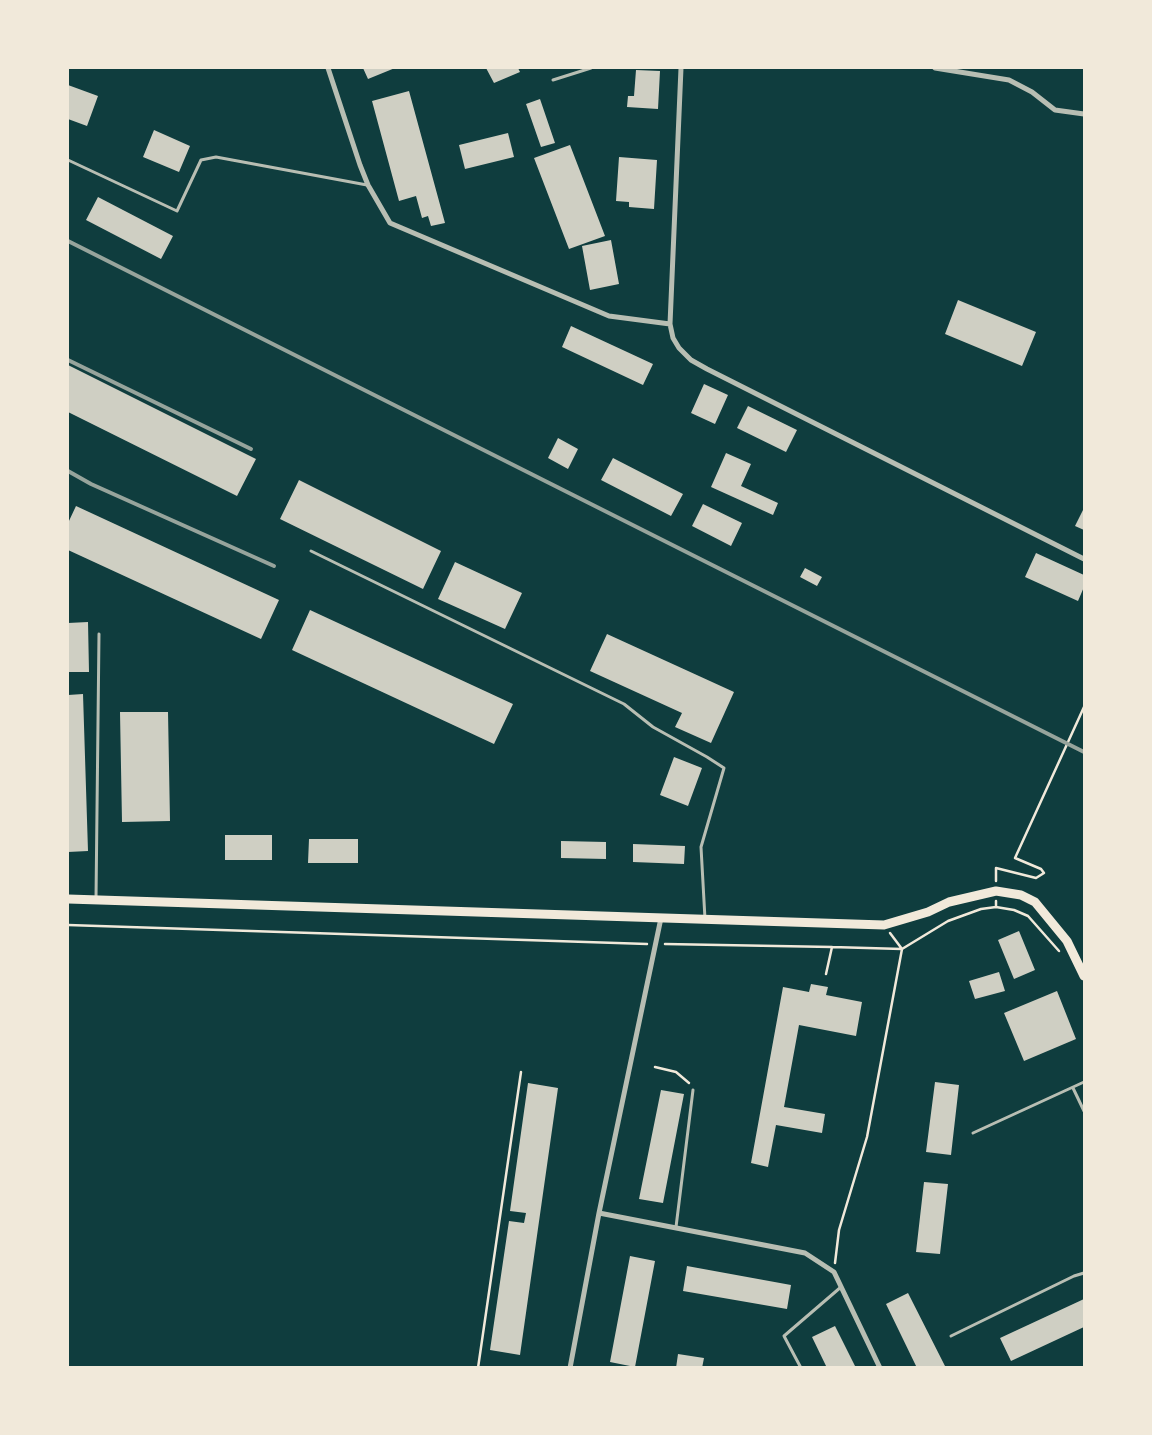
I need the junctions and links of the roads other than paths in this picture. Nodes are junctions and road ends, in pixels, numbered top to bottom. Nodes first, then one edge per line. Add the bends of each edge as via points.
1 (328, 68) edge
2 (591, 68) edge
3 (682, 68) edge
4 (935, 68) edge
5 (553, 80) dead end
6 (1084, 114) edge
7 (68, 160) edge
8 (368, 185) junction
9 (670, 324) junction
10 (311, 551) dead end
11 (1084, 559) edge
12 (99, 634) dead end
13 (68, 899) edge
14 (96, 900) junction
15 (661, 918) junction
16 (705, 919) junction
17 (1084, 976) edge
18 (1084, 1082) edge
19 (1073, 1088) junction
20 (693, 1090) road end
21 (1084, 1111) edge
22 (973, 1133) dead end
23 (599, 1213) junction
24 (676, 1227) junction
25 (1084, 1274) edge
26 (841, 1287) junction
27 (951, 1336) dead end
28 (570, 1368) edge
29 (801, 1368) edge
30 (880, 1368) edge

1 - 8 street
2 - 5 lane
3 - 9 street
4 - 6 street via 1009,80 1032,92 1055,110
7 - 8 lane via 177,211 201,160 216,157
8 - 9 street via 390,222 609,316
9 - 11 street via 673,338 691,360
10 - 16 lane via 624,704 653,727 724,768 701,847
12 - 14 lane
13 - 14 main road
14 - 15 main road
15 - 16 main road
15 - 23 street
16 - 17 main road via 884,925 996,890 1021,895 1035,902 1067,941
18 - 19 lane
19 - 21 lane
19 - 22 lane
20 - 24 lane
23 - 24 street
23 - 28 street
24 - 26 street via 805,1252 834,1272
25 - 27 lane
26 - 29 lane via 784,1336
26 - 30 street

